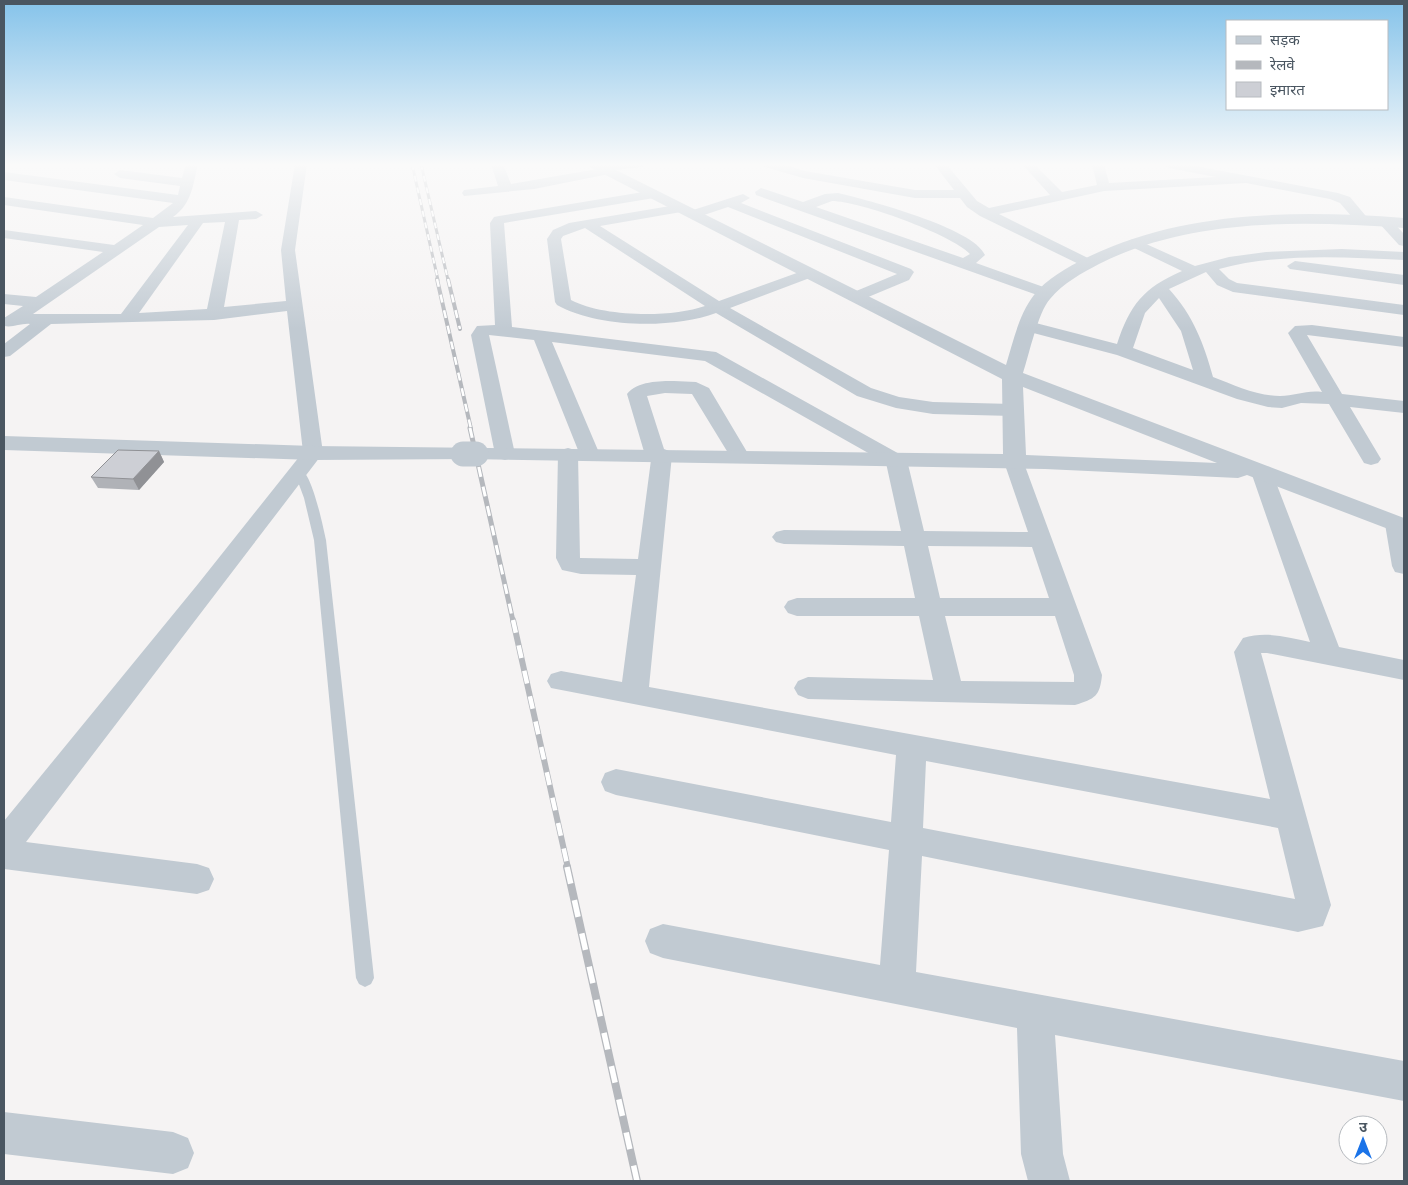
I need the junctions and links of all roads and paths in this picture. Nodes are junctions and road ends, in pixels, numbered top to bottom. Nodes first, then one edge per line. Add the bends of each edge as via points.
1 (130, 219) edge
2 (161, 219) edge
3 (196, 219) edge
4 (199, 219) edge
5 (233, 219) edge
6 (293, 219) edge
7 (503, 219) edge
8 (624, 219) edge
9 (704, 219) edge
10 (771, 219) edge
11 (838, 219) edge
12 (907, 219) edge
13 (1000, 219) edge
14 (1363, 221) joint
15 (1386, 222) junction
16 (156, 223) junction
17 (1404, 223) edge
18 (588, 224) junction
19 (4, 234) edge
20 (1404, 242) edge
21 (1135, 243) junction
22 (115, 249) junction
23 (1404, 256) edge
24 (1247, 259) junction
25 (1087, 263) junction
26 (965, 264) junction
27 (1202, 269) junction
28 (810, 273) junction
29 (1404, 280) edge
30 (1160, 289) junction
31 (1046, 293) junction
32 (855, 297) junction
33 (4, 298) edge
34 (36, 302) junction
35 (294, 305) junction
36 (717, 306) junction
37 (1404, 310) edge
38 (214, 315) junction
39 (126, 319) junction
40 (46, 320) junction
41 (9, 322) edge
42 (1028, 326) junction
43 (504, 331) junction
44 (541, 336) junction
45 (1404, 342) edge
46 (1123, 351) junction
47 (4, 352) edge
48 (1012, 376) junction
49 (1204, 380) junction
50 (1336, 399) junction
51 (1404, 407) edge
52 (1013, 410) junction
53 (4, 443) edge
54 (504, 454) junction
55 (579, 454) junction
56 (659, 455) junction
57 (740, 457) junction
58 (1371, 459) dead end
59 (896, 460) junction
60 (306, 462) junction
61 (1014, 462) junction
62 (1262, 472) junction
63 (1400, 525) edge
64 (784, 537) dead end
65 (914, 538) junction
66 (1042, 540) junction
67 (1404, 566) edge
68 (649, 567) junction
69 (930, 607) junction
70 (1065, 607) junction
71 (796, 608) dead end
72 (1328, 655) junction
73 (1404, 670) edge
74 (561, 681) dead end
75 (808, 688) dead end
76 (949, 690) junction
77 (634, 694) junction
78 (912, 746) junction
79 (616, 782) dead end
80 (1292, 817) junction
81 (906, 838) junction
82 (4, 845) edge
83 (4, 854) edge
84 (197, 879) dead end
85 (663, 941) dead end
86 (365, 978) dead end
87 (897, 986) junction
88 (1035, 1013) junction
89 (1404, 1081) edge
90 (4, 1133) edge
91 (173, 1153) dead end
92 (1049, 1181) edge

1 - 16 street
2 - 16 street
3 - 16 street
4 - 39 street
5 - 38 street
6 - 35 street via 288,250
7 - 43 street via 497,223
8 - 18 street
9 - 28 street
10 - 32 street via 906,272 904,277
11 - 26 street
12 - 26 street via 941,231 976,250 978,255
13 - 25 street
14 - 15 street
14 - 21 street via 1260,220 1182,230
15 - 17 street
15 - 20 street
16 - 22 street
18 - 36 street
18 - 36 street via 566,228 554,239 561,296 569,307 578,311 677,319
19 - 22 street
21 - 25 street
21 - 27 street
22 - 34 street
23 - 24 street via 1324,252
24 - 27 street
24 - 29 street
25 - 31 street
26 - 31 street
27 - 30 street
27 - 37 street via 1232,286
28 - 32 street
28 - 36 street
30 - 46 street via 1143,303
30 - 49 street via 1187,323 1195,341
31 - 42 street
32 - 48 street
33 - 34 street
34 - 41 street
35 - 38 street
35 - 60 street
36 - 52 street via 864,392 896,402 933,408
38 - 39 street
39 - 40 street
40 - 41 street
40 - 47 street
42 - 46 street
42 - 48 street
43 - 44 street
43 - 54 street via 483,330 480,335
44 - 55 street
44 - 59 street via 710,356
45 - 50 street via 1312,330 1297,333
46 - 49 street
48 - 52 street
48 - 62 street
49 - 50 street via 1268,401 1282,402 1301,397
50 - 51 street
50 - 58 street
52 - 61 street
53 - 60 street
54 - 55 street
54 - 60 street, bridge via 343,453
55 - 56 street
55 - 68 street via 568,558 572,564 581,566
56 - 57 street
56 - 57 street via 637,394 646,389 686,387 695,388 705,396
56 - 68 street
57 - 59 street
59 - 61 street
59 - 65 street
60 - 82 street
60 - 86 lane via 320,540
61 - 62 street
61 - 66 street
62 - 63 street
62 - 72 street
63 - 67 street
64 - 65 street
65 - 66 street
65 - 69 street
66 - 70 street
68 - 77 street
69 - 70 street
69 - 71 street
69 - 76 street
70 - 76 street via 1088,675 1088,688 1075,694
72 - 73 street
72 - 80 street via 1266,643 1252,645 1247,652
74 - 77 street
75 - 76 street
77 - 78 street
78 - 80 street
78 - 81 street
79 - 81 street
80 - 81 street via 1314,905 1311,914 1298,916
81 - 87 street
83 - 84 street
85 - 87 street
87 - 88 street
88 - 89 street
88 - 92 street via 1042,1154
90 - 91 street

